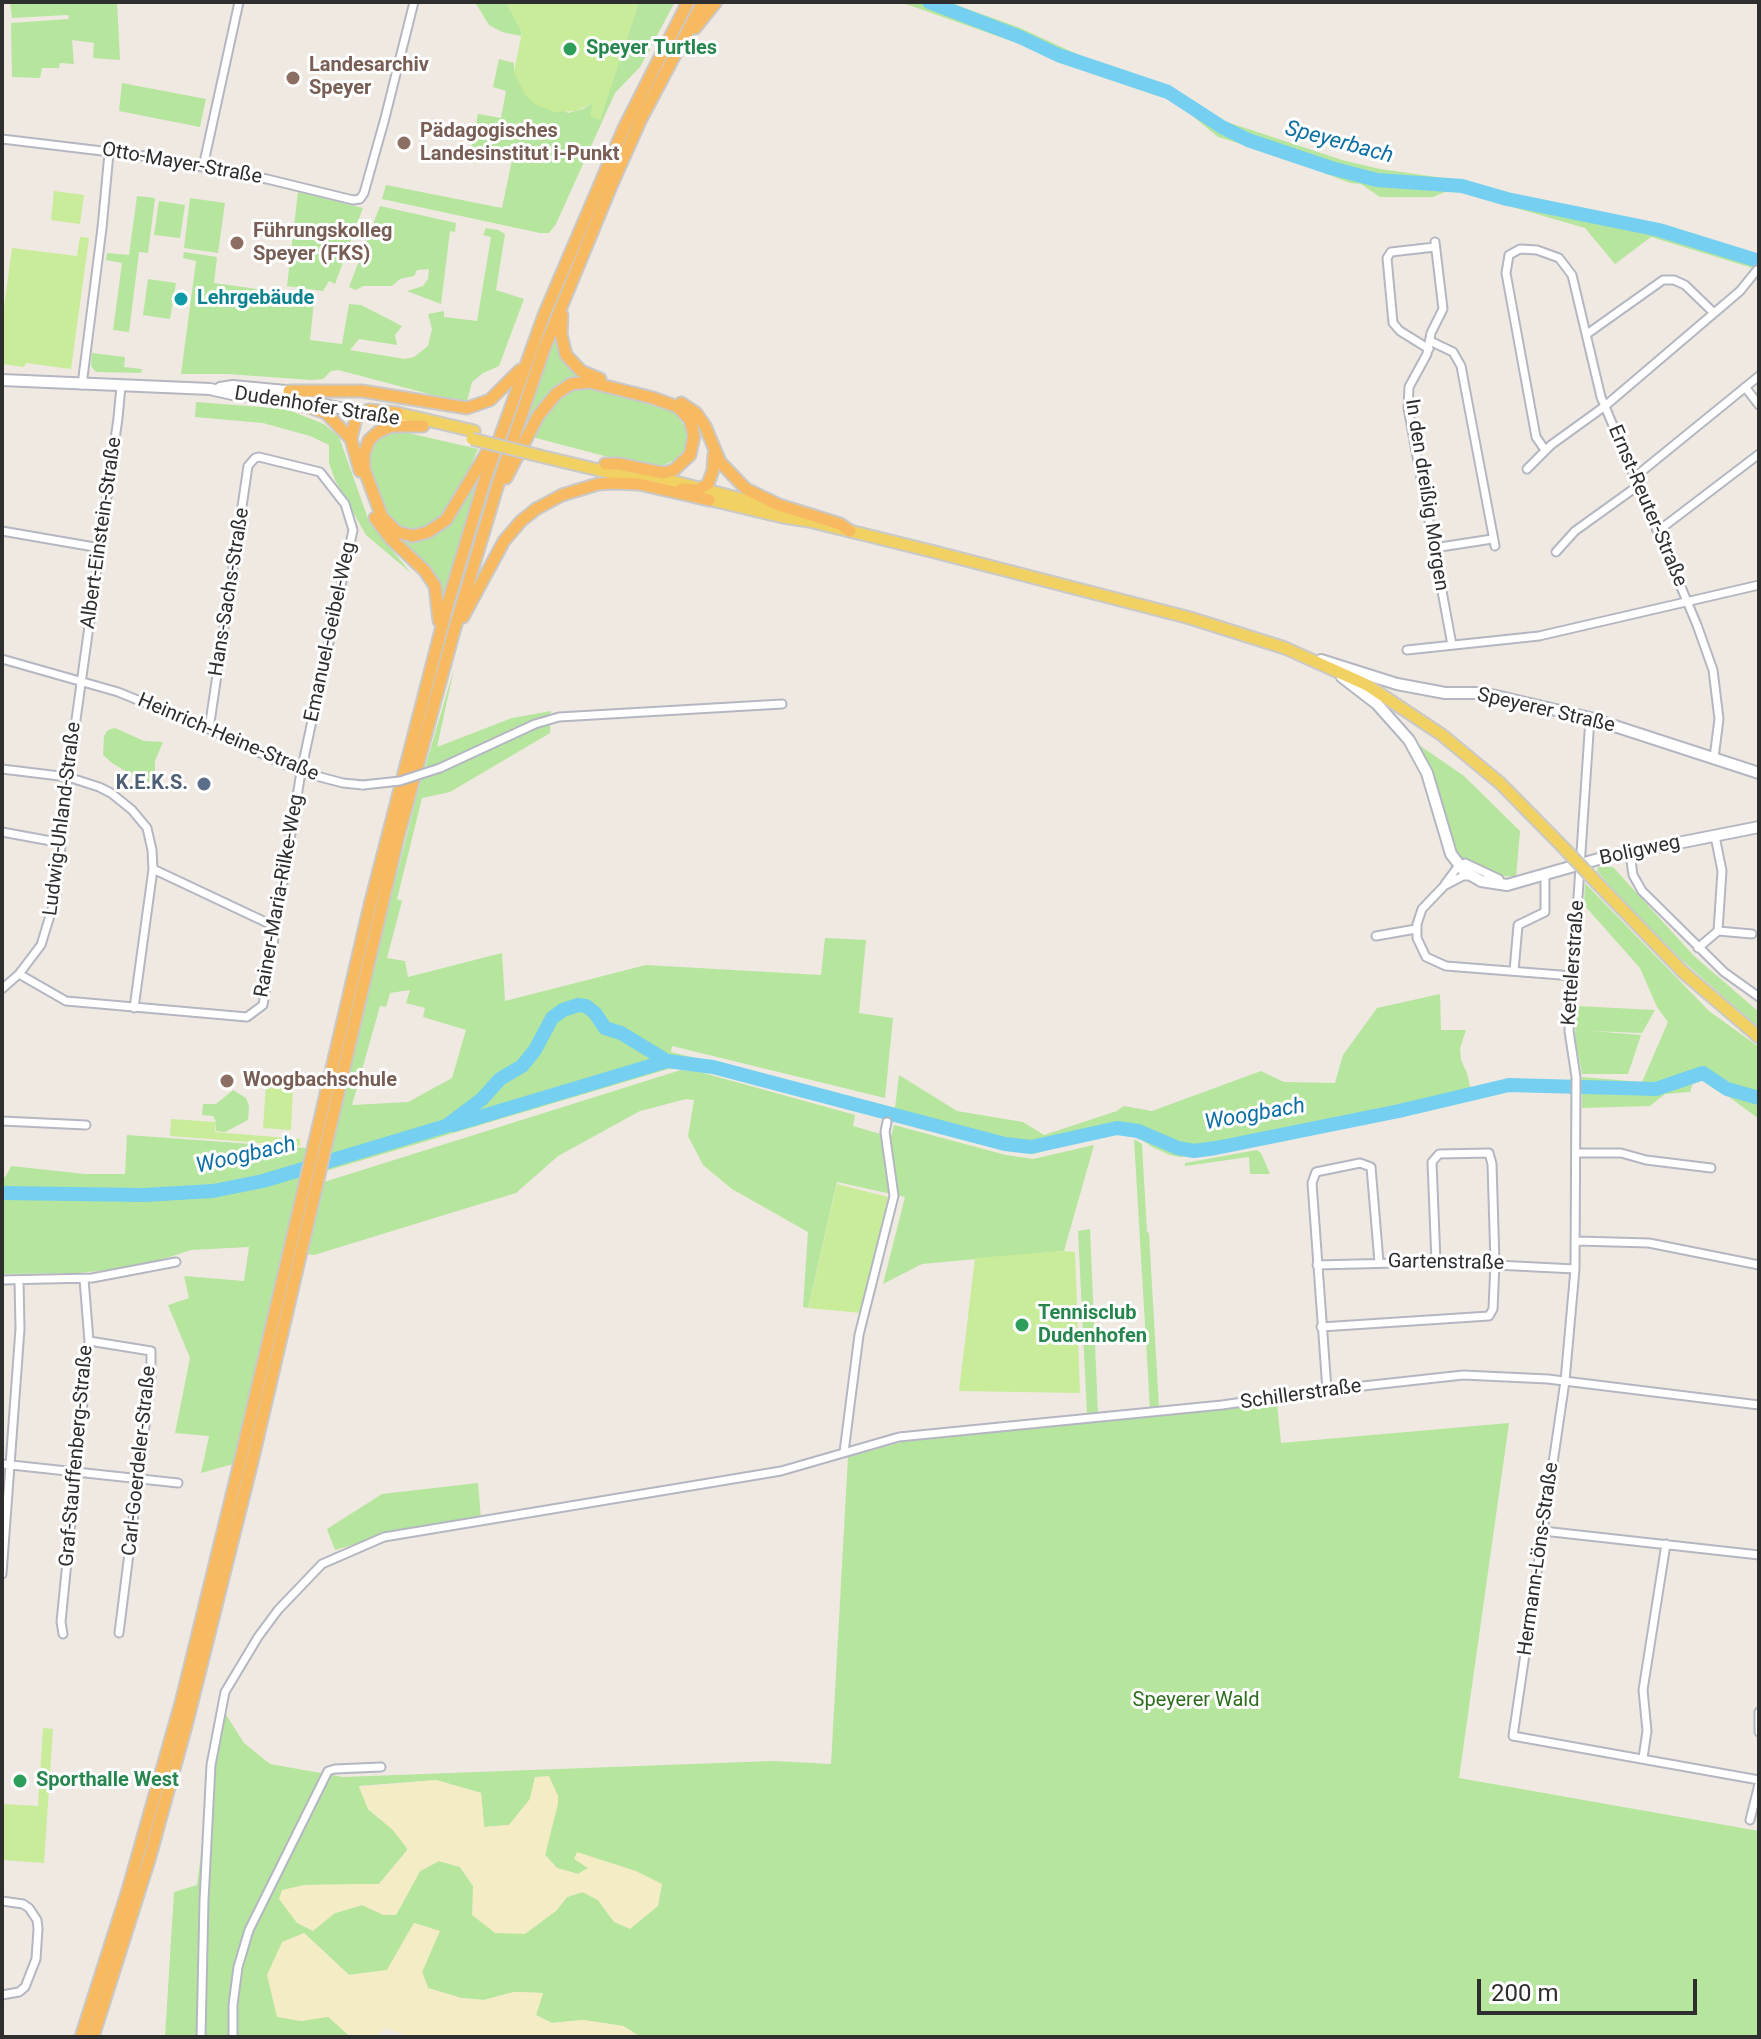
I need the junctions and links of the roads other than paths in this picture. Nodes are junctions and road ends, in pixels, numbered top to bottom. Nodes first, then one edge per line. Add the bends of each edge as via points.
1 (239, 2) edge
2 (414, 2) edge
3 (688, 2) edge
4 (703, 2) edge
5 (716, 2) edge
6 (677, 50) junction
7 (2, 139) edge
8 (109, 153) junction
9 (203, 167) junction
10 (1757, 270) edge
11 (562, 305) junction
12 (1714, 313) junction
13 (1587, 334) junction
14 (1429, 345) junction
15 (526, 363) junction
16 (1759, 376) edge
17 (2, 380) edge
18 (82, 385) junction
19 (121, 386) junction
20 (1745, 387) junction
21 (288, 395) junction
22 (1759, 405) edge
23 (1605, 406) junction
24 (363, 411) junction
25 (397, 413) junction
26 (506, 420) junction
27 (423, 426) junction
28 (473, 435) junction
29 (351, 439) junction
30 (1545, 450) junction
31 (714, 451) junction
32 (541, 452) junction
33 (1759, 454) edge
34 (255, 458) joint
35 (605, 464) junction
36 (1527, 469) dead end
37 (1638, 481) junction
38 (673, 489) junction
39 (702, 489) junction
40 (709, 500) junction
41 (784, 512) junction
42 (488, 515) junction
43 (2, 531) edge
44 (850, 531) joint
45 (1658, 531) junction
46 (100, 548) junction
47 (1434, 548) junction
48 (1556, 552) dead end
49 (1759, 585) edge
50 (1688, 603) junction
51 (454, 631) junction
52 (439, 636) junction
53 (1452, 645) junction
54 (1285, 648) junction
55 (1407, 650) dead end
56 (2, 659) edge
57 (1320, 663) junction
58 (81, 680) junction
59 (782, 704) dead end
60 (1590, 718) junction
61 (209, 729) junction
62 (1714, 758) junction
63 (2, 769) edge
64 (301, 772) junction
65 (1759, 773) edge
66 (68, 777) junction
67 (1759, 827) edge
68 (2, 832) edge
69 (1715, 836) junction
70 (62, 843) junction
71 (1630, 854) junction
72 (1580, 864) junction
73 (1459, 866) junction
74 (153, 869) junction
75 (1545, 874) junction
76 (1471, 876) junction
77 (1522, 880) junction
78 (1441, 888) junction
79 (276, 927) junction
80 (1416, 929) junction
81 (1718, 931) junction
82 (1752, 934) dead end
83 (1376, 936) dead end
84 (1698, 948) junction
85 (1514, 971) junction
86 (19, 974) junction
87 (1573, 976) junction
88 (2, 989) edge
89 (1759, 997) edge
90 (134, 1008) junction
91 (1759, 1037) edge
92 (2, 1121) edge
93 (887, 1122) dead end
94 (86, 1125) dead end
95 (1577, 1153) junction
96 (1711, 1168) dead end
97 (1577, 1241) junction
98 (176, 1262) dead end
99 (1379, 1262) junction
100 (1436, 1262) junction
101 (1495, 1263) junction
102 (1317, 1265) junction
103 (1759, 1265) edge
104 (1575, 1269) junction
105 (84, 1279) junction
106 (2, 1280) edge
107 (19, 1280) junction
108 (1321, 1327) junction
109 (89, 1341) junction
110 (1565, 1381) junction
111 (1327, 1390) junction
112 (1759, 1405) edge
113 (844, 1452) junction
114 (246, 1460) junction
115 (6, 1464) edge
116 (75, 1473) junction
117 (139, 1479) junction
118 (178, 1483) dead end
119 (240, 1489) junction
120 (1543, 1531) junction
121 (1666, 1544) junction
122 (1759, 1555) edge
123 (2, 1574) edge
124 (119, 1633) dead end
125 (63, 1634) dead end
126 (1759, 1712) edge
127 (1759, 1732) edge
128 (1643, 1758) junction
129 (381, 1767) dead end
130 (1759, 1782) edge
131 (1750, 1820) dead end
132 (2, 1901) edge
133 (2, 1995) edge
134 (81, 2037) edge
135 (93, 2037) edge
136 (201, 2037) edge
137 (233, 2037) edge

1 - 9 street
2 - 9 street, Otto-Mayer-Straße via 360,199
3 - 15 highway via 601,178
4 - 6 highway
5 - 6 highway
6 - 11 highway via 612,184
7 - 8 street, Otto-Mayer-Straße
8 - 9 street, Otto-Mayer-Straße
8 - 18 street
10 - 12 street, Ernst-Reuter-Straße
11 - 31 highway via 562,345 572,363 589,375 681,402 705,426
11 - 42 highway
12 - 13 street via 1685,285 1669,279
12 - 23 street, Ernst-Reuter-Straße
13 - 23 street
13 - 30 street via 1565,263 1537,250 1511,251 1506,273 1536,437
14 - 14 street, In den dreißig Morgen via 1393,323 1387,258 1391,252 1435,244 1443,309
14 - 47 street, In den dreißig Morgen via 1409,387 1408,408
14 - 47 street via 1453,352 1461,366 1493,542
15 - 21 highway via 490,400 467,408 362,391
15 - 26 highway
16 - 20 street
17 - 18 main road, Dudenhofer Straße
18 - 19 main road, Dudenhofer Straße
19 - 21 main road, Dudenhofer Straße
19 - 46 street, Albert-Einstein-Straße
20 - 22 street
20 - 37 street
21 - 24 main road, Dudenhofer Straße
21 - 25 main road, Dudenhofer Straße
21 - 29 highway via 326,413
23 - 30 street
23 - 37 street, Ernst-Reuter-Straße
24 - 25 highway
24 - 27 main road, Dudenhofer Straße
24 - 29 highway
25 - 28 main road
26 - 27 highway via 446,520 413,536 397,532 382,517 364,469 364,454 378,432 392,426
26 - 52 highway
27 - 28 main road
28 - 32 main road, bridge
29 - 52 highway via 376,521 435,586
30 - 36 street
31 - 39 highway via 711,477
31 - 41 highway via 746,489
32 - 35 main road
32 - 38 main road
33 - 45 street
34 - 61 street, Hans-Sachs-Straße via 248,466
34 - 64 street, Emanuel-Geibel-Weg via 320,472 345,504 353,530
35 - 39 main road
35 - 42 highway via 674,470 690,455 690,420 678,407 653,398 589,382 571,384 538,416
37 - 45 street, Ernst-Reuter-Straße
37 - 48 street
38 - 39 highway
38 - 40 main road
39 - 41 main road
40 - 41 main road
40 - 51 highway via 612,483 562,495 536,509 504,541
41 - 44 highway
42 - 51 highway
43 - 46 street
44 - 54 main road
45 - 50 street, Ernst-Reuter-Straße
46 - 58 street, Albert-Einstein-Straße
47 - 53 street, In den dreißig Morgen
49 - 50 street
50 - 53 street via 1539,636
50 - 62 street, Ernst-Reuter-Straße via 1718,695
51 - 114 highway via 398,837
52 - 114 highway via 297,1219
53 - 55 street
54 - 57 main road
54 - 60 main road, Speyerer Straße via 1397,684 1507,698
56 - 58 street, Heinrich-Heine-Straße
57 - 73 main road via 1377,704 1409,740 1427,773 1448,847
57 - 91 main road, bridge via 1367,685 1442,735 1500,783 1683,972
58 - 61 street, Heinrich-Heine-Straße
58 - 66 street, Ludwig-Uhland-Straße
59 - 64 street, Heinrich-Heine-Straße, bridge via 559,717 400,781 363,785
60 - 62 main road, Speyerer Straße
60 - 72 street, Kettelerstraße
61 - 64 street, Heinrich-Heine-Straße
62 - 65 main road, Speyerer Straße
63 - 66 street
64 - 79 street, Rainer-Maria-Rilke-Weg
66 - 70 street, Ludwig-Uhland-Straße
66 - 74 street via 111,793 132,810 147,828
67 - 69 main road, Boligweg
68 - 70 street
69 - 71 main road, Boligweg
69 - 81 street via 1722,876
70 - 86 street, Ludwig-Uhland-Straße via 49,927
71 - 72 main road, Boligweg
71 - 84 street via 1636,882
72 - 75 main road, Boligweg
72 - 87 street, Kettelerstraße
73 - 76 main road, Boligweg
73 - 77 street, Boligweg
73 - 78 street
74 - 79 street
74 - 90 street
75 - 77 main road, Boligweg
75 - 85 street via 1545,912 1518,925
76 - 77 main road, Boligweg via 1499,886
76 - 78 street
78 - 80 street via 1422,909
79 - 90 street, Rainer-Maria-Rilke-Weg via 263,1005 255,1013 247,1017
80 - 83 street
80 - 85 street via 1422,952 1438,964
81 - 82 street
81 - 84 street
84 - 89 street
85 - 87 street
86 - 88 street, Ludwig-Uhland-Straße
86 - 90 street, Rainer-Maria-Rilke-Weg via 66,1001
87 - 95 street, Kettelerstraße via 1569,1031
92 - 94 street
93 - 113 street via 894,1196 859,1335
95 - 96 street via 1618,1153
95 - 97 street, Kettelerstraße
97 - 103 street via 1666,1245
97 - 104 street, Kettelerstraße
98 - 105 street
99 - 100 street, Gartenstraße
99 - 102 street, Gartenstraße
99 - 102 street via 1371,1167 1360,1163 1314,1173
100 - 101 street, Gartenstraße
100 - 101 street via 1432,1162 1439,1154 1483,1152 1489,1153 1492,1164
101 - 104 street, Gartenstraße
101 - 108 street via 1489,1316
102 - 108 street
104 - 110 street, Hermann-Löns-Straße
105 - 107 street
105 - 109 street, Graf-Stauffenberg-Straße
106 - 107 street
107 - 115 street via 20,1329
108 - 111 street
109 - 116 street, Graf-Stauffenberg-Straße
109 - 117 street, Carl-Goerdeler-Straße via 151,1351
110 - 111 street, Schillerstraße via 1478,1374
110 - 112 street, Schillerstraße
110 - 120 street, Hermann-Löns-Straße
111 - 113 street, Schillerstraße via 899,1437
113 - 136 street, Schillerstraße via 781,1471 384,1537 322,1564 278,1610 225,1692 211,1765
114 - 119 highway
115 - 116 street
115 - 123 street
116 - 117 street
116 - 125 street, Graf-Stauffenberg-Straße
117 - 118 street
117 - 124 street, Carl-Goerdeler-Straße
119 - 134 highway
119 - 135 highway via 157,1831
120 - 121 street
120 - 128 street, Hermann-Löns-Straße via 1513,1736
121 - 122 street
121 - 128 street via 1643,1690
126 - 127 street
128 - 130 street
129 - 137 street via 328,1771 249,1930 236,1980
130 - 131 street
132 - 133 street via 29,1908 38,1929 36,1959 25,1987

